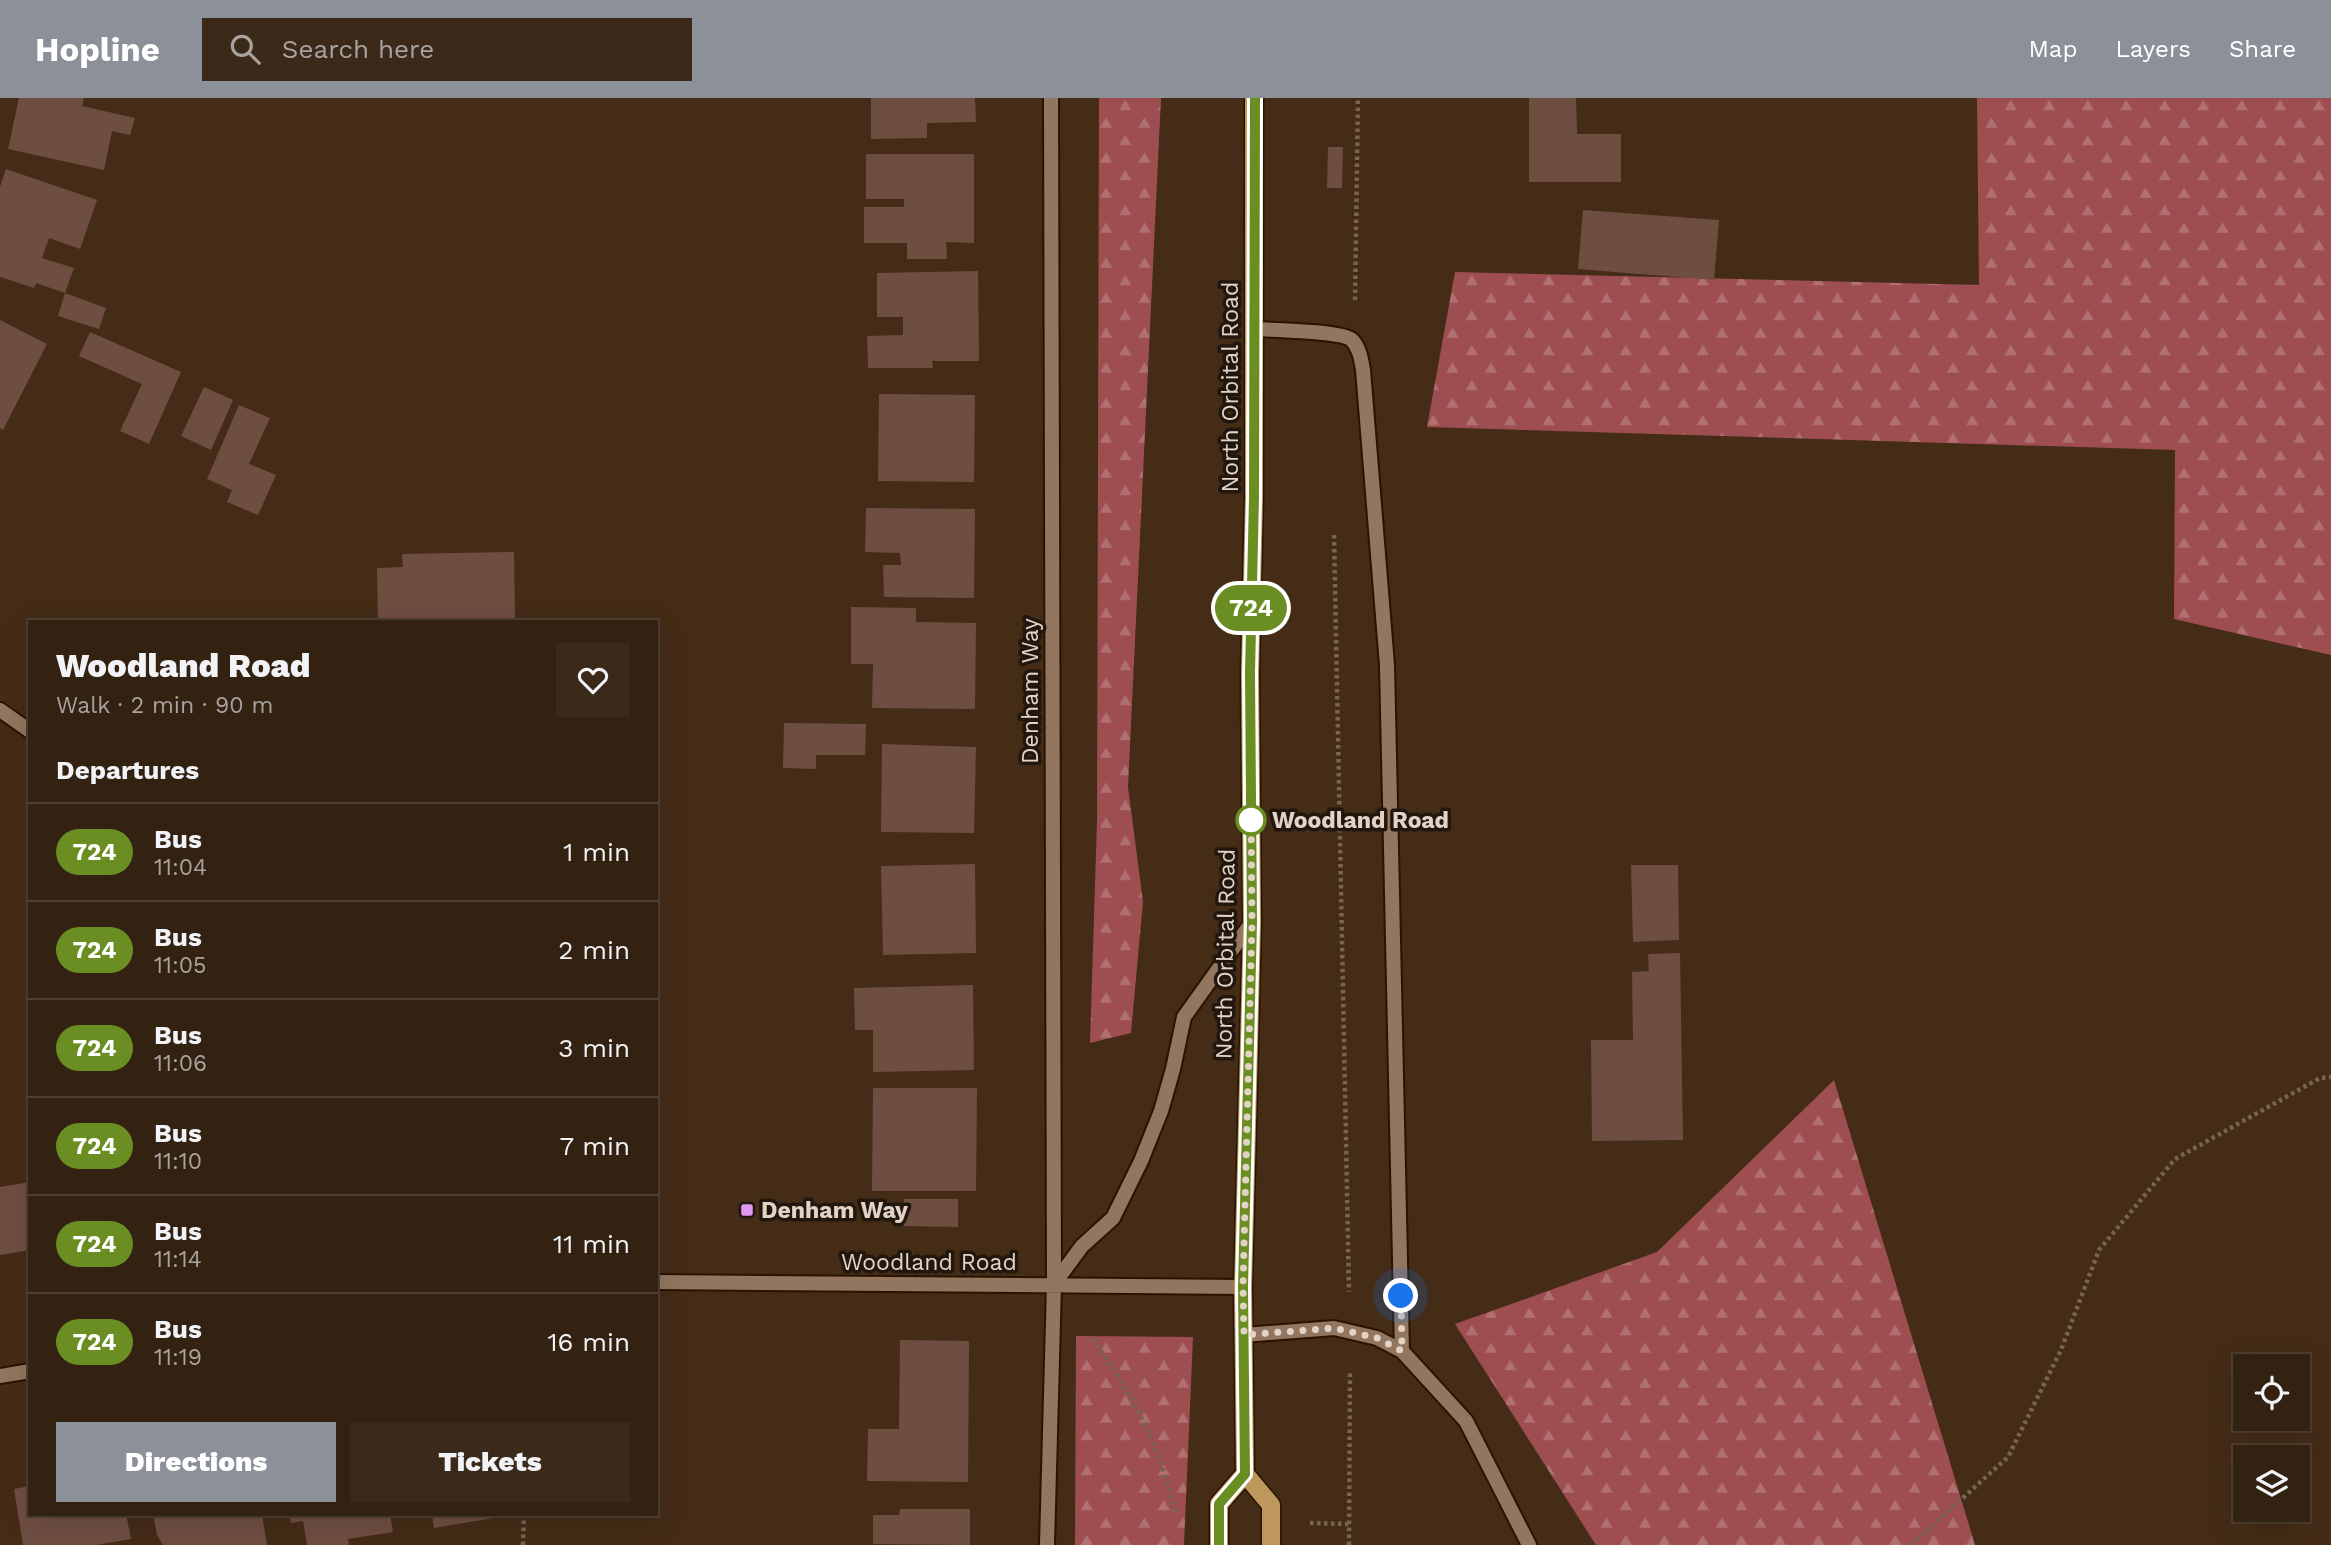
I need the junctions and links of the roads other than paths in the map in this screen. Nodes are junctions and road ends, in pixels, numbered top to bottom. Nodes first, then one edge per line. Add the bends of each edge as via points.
1 (1051, 98) edge
2 (1254, 98) edge
3 (1254, 329) junction
4 (0, 710) edge
5 (28, 730) edge
6 (1252, 922) junction
7 (658, 1282) edge
8 (1054, 1284) junction
9 (1243, 1287) junction
10 (1244, 1335) junction
11 (1402, 1351) junction
12 (28, 1371) edge
13 (0, 1376) edge
14 (1245, 1474) junction
15 (1047, 1545) edge
16 (1219, 1545) edge
17 (1271, 1545) edge
18 (1529, 1545) edge

1 - 8 street, Denham Way
2 - 3 main road, North Orbital Road
3 - 6 main road, North Orbital Road
3 - 11 street via 1350,338 1360,352 1363,370 1387,665
4 - 5 street
6 - 8 street via 1184,1017 1161,1111 1113,1218 1082,1246
6 - 9 main road, North Orbital Road
7 - 8 street, Woodland Road
8 - 9 street, Woodland Road
8 - 15 street, Denham Way
9 - 10 main road, North Orbital Road
10 - 11 street via 1334,1328 1377,1338
10 - 14 main road, North Orbital Road
11 - 18 street via 1466,1421
12 - 13 street
14 - 16 main road via 1219,1504
14 - 17 main road via 1271,1506

